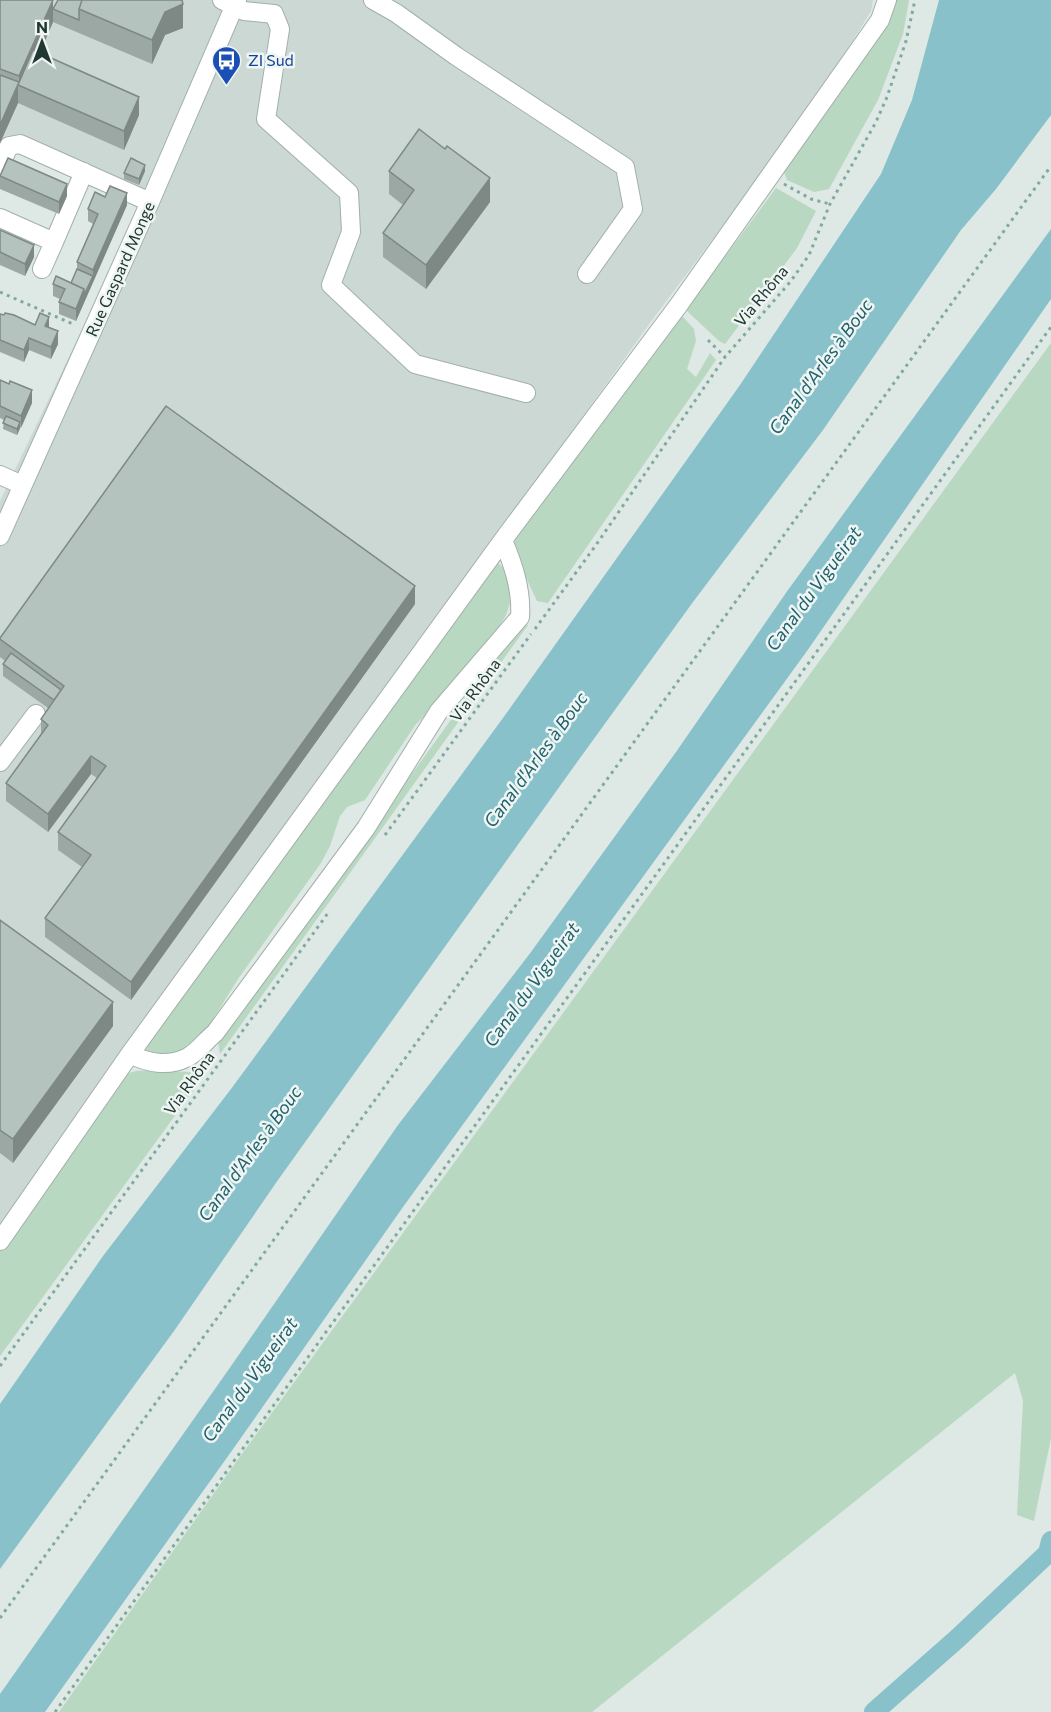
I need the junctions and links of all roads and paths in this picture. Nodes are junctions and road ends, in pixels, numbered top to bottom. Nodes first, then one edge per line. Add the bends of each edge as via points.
1 (263, 0) edge
2 (373, 0) edge
3 (887, 0) edge
4 (915, 0) edge
5 (235, 4) edge
6 (0, 166) edge
7 (1051, 166) edge
8 (84, 172) junction
9 (769, 176) junction
10 (150, 202) junction
11 (830, 204) junction
12 (0, 218) edge
13 (54, 242) junction
14 (42, 269) dead end
15 (587, 274) dead end
16 (0, 292) edge
17 (1051, 327) edge
18 (92, 332) junction
19 (708, 340) dead end
20 (725, 357) junction
21 (526, 393) dead end
22 (0, 475) edge
23 (22, 485) junction
24 (0, 536) edge
25 (503, 540) junction
26 (36, 714) dead end
27 (0, 762) edge
28 (379, 843) dead end
29 (330, 911) dead end
30 (130, 1054) junction
31 (0, 1241) edge
32 (0, 1366) edge
33 (0, 1618) edge
34 (55, 1712) edge

1 - 5 street
2 - 15 street via 625,167 633,209
3 - 9 street via 880,20
4 - 11 path, Via Rhôna via 887,97
5 - 10 street, Rue Gaspard Monge
5 - 21 street via 274,14 280,29 266,119 349,193 351,232 331,285 415,364
6 - 8 street via 9,147 20,144
7 - 33 path
8 - 10 street
8 - 13 street
9 - 11 path via 811,199
9 - 25 street via 678,306
10 - 18 street, Rue Gaspard Monge
11 - 20 path, Via Rhôna via 809,255
12 - 13 street
13 - 14 street
16 - 18 path
17 - 34 path
18 - 23 street, Rue Gaspard Monge
19 - 20 path
20 - 28 path, Via Rhôna via 596,545
22 - 23 street
23 - 24 street, Rue Gaspard Monge
25 - 30 street
25 - 30 street via 521,602 520,617 439,711 366,828 215,1033 186,1058 159,1064
26 - 27 street
29 - 32 path, Via Rhôna
30 - 31 street

